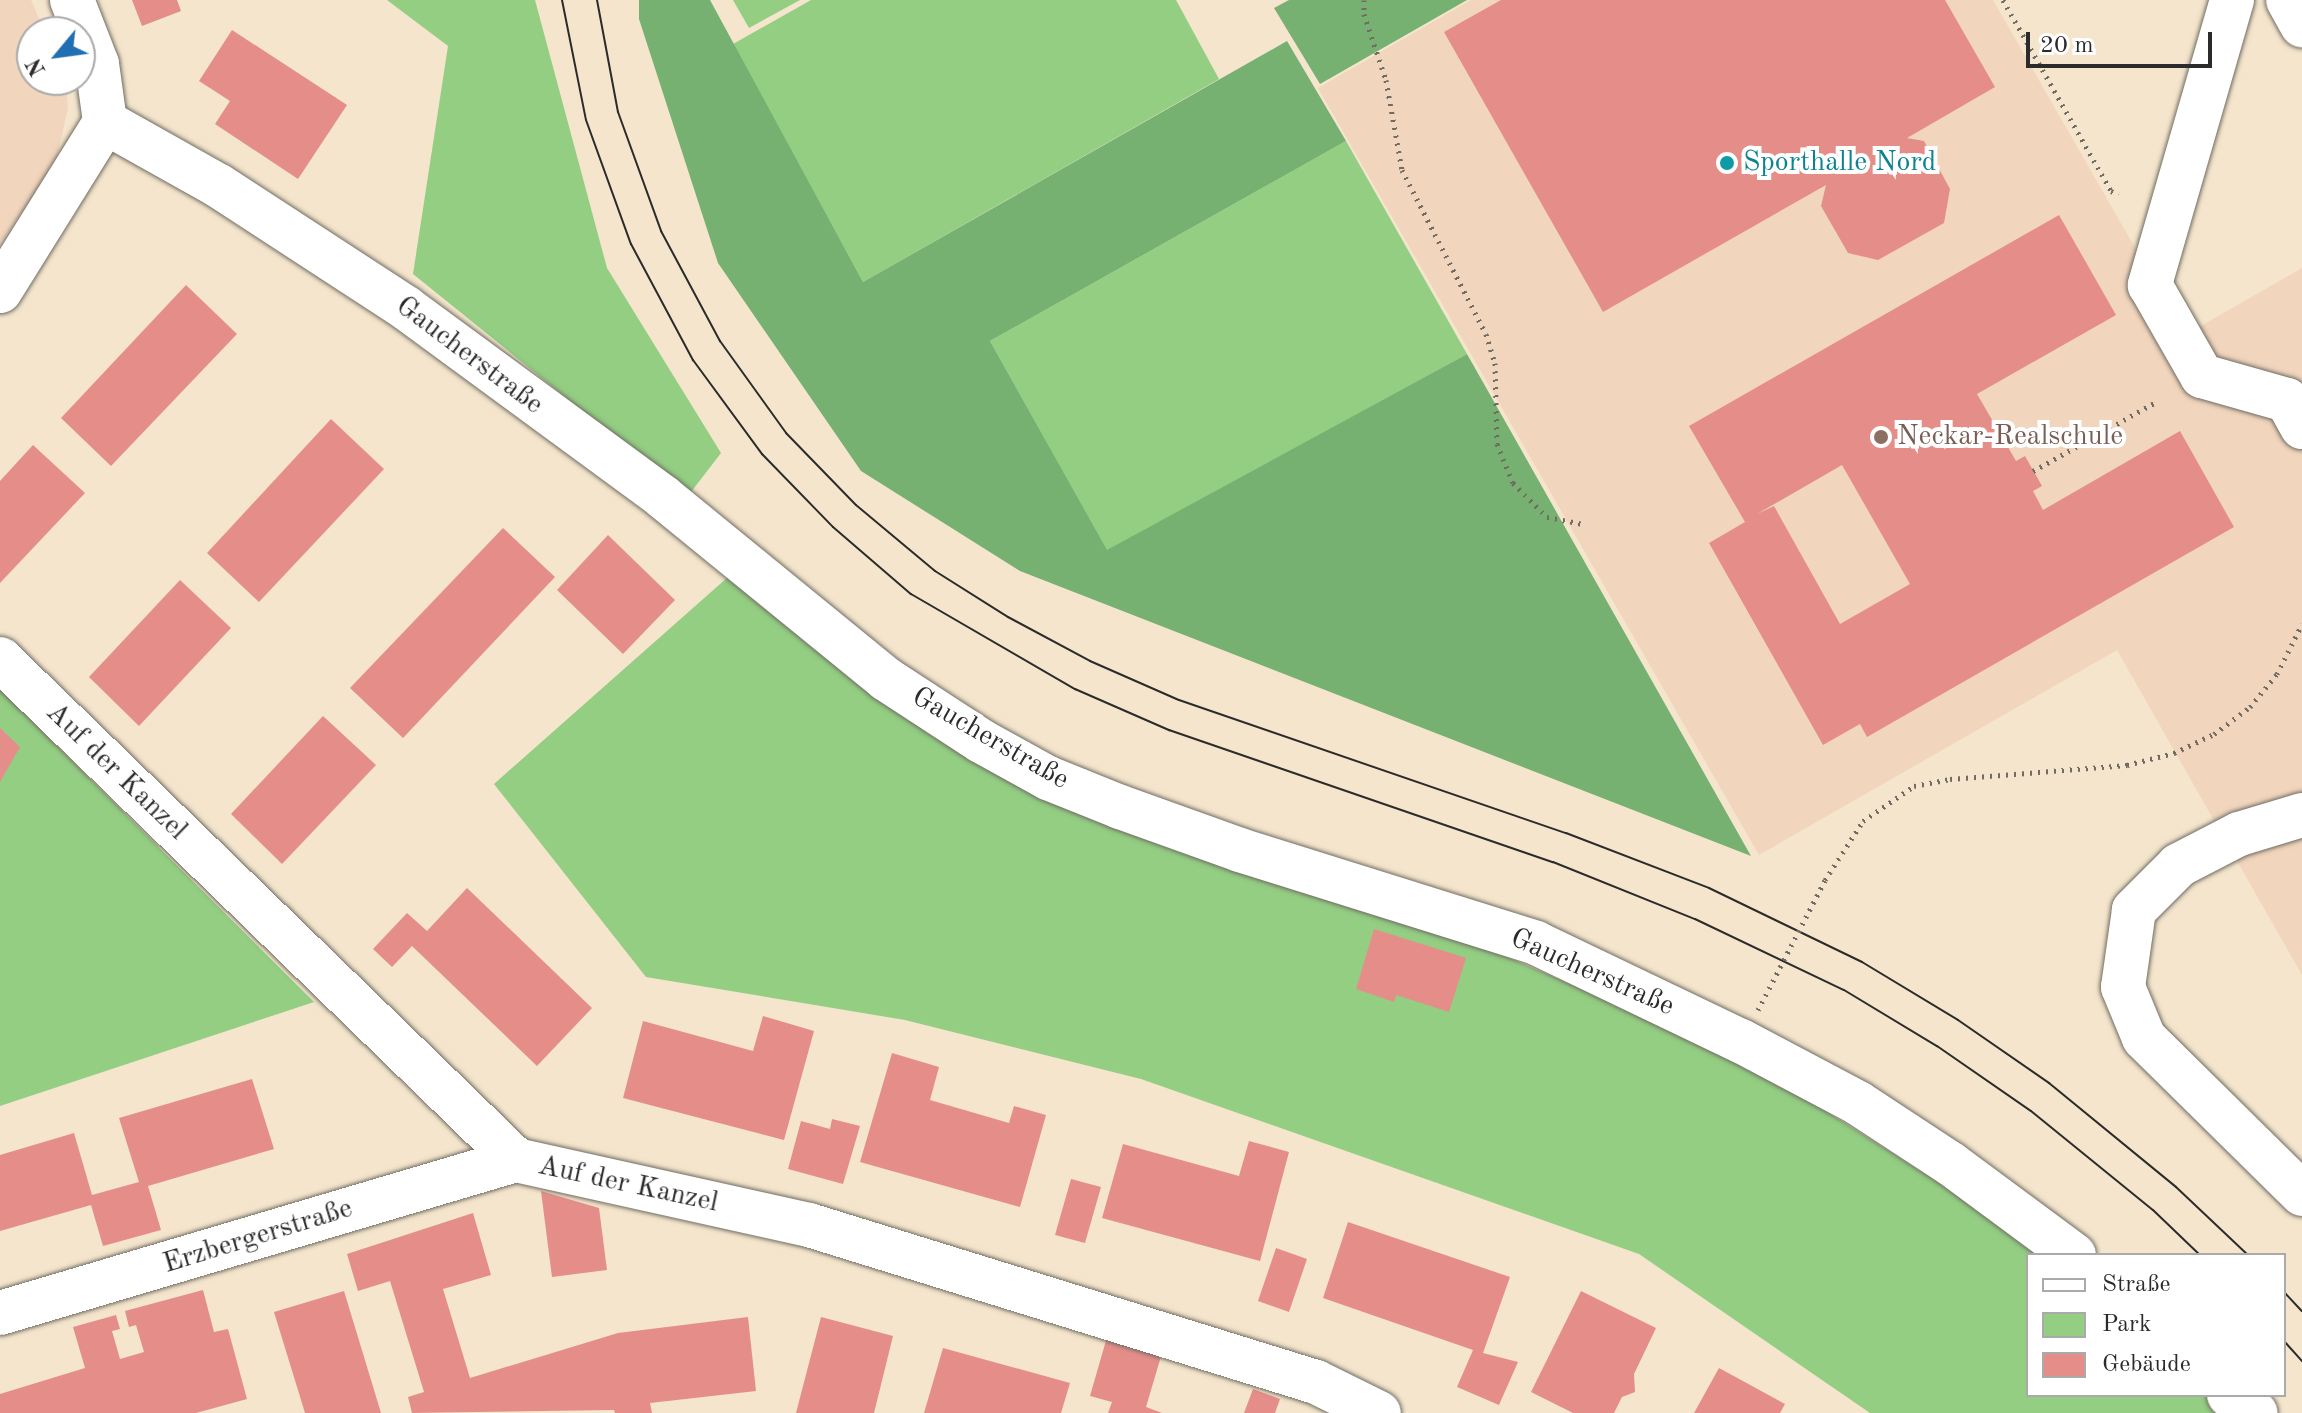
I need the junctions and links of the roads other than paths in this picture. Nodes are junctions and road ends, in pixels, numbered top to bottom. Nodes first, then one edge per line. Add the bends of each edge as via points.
1 (72, 0) edge
2 (2232, 0) edge
3 (2288, 0) edge
4 (2302, 25) edge
5 (105, 122) junction
6 (0, 291) edge
7 (2302, 427) edge
8 (0, 659) edge
9 (2302, 815) edge
10 (516, 1160) junction
11 (2302, 1194) edge
12 (2071, 1253) edge
13 (0, 1313) edge
14 (2232, 1397) edge
15 (1379, 1413) edge
16 (2256, 1413) edge

1 - 5 street via 97,64
2 - 7 street via 2150,285 2202,376 2287,400
3 - 4 street
5 - 6 street
5 - 12 street, Gaucherstraße via 219,186 406,308 663,497 886,679 981,741 1048,778 1120,807 1536,943 1858,1103
8 - 10 street, Auf der Kanzel
9 - 11 street via 2239,834 2179,865 2134,910 2123,987 2144,1038
10 - 13 street, Erzbergerstraße
10 - 15 street, Auf der Kanzel via 809,1225 1316,1382
14 - 16 street

